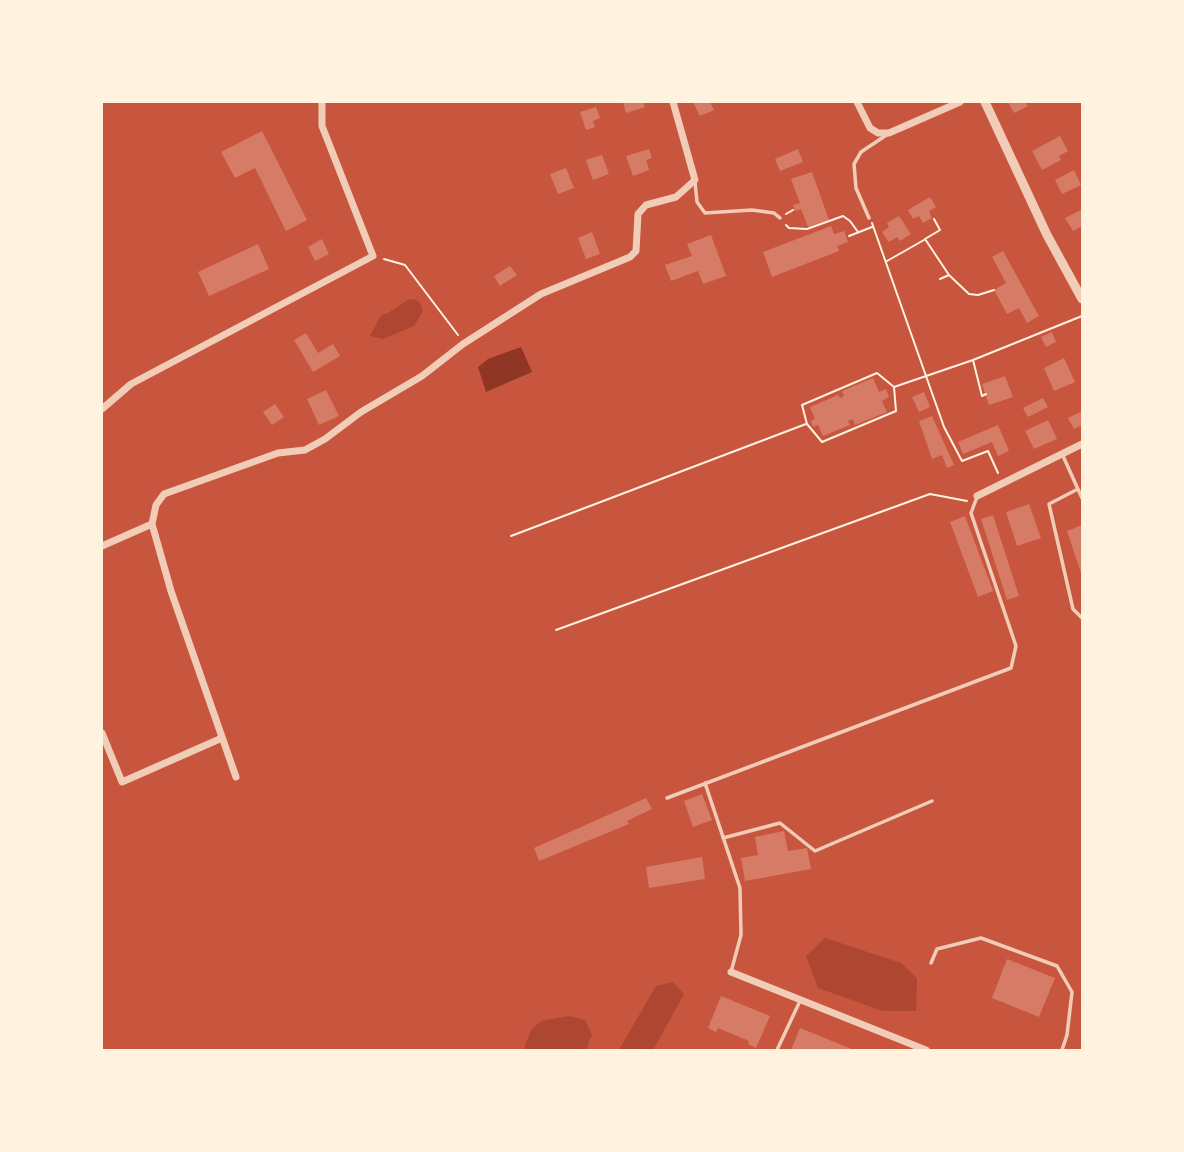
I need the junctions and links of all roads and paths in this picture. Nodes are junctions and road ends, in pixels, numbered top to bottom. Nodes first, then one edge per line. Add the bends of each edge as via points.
1 (322, 102) edge
2 (673, 102) edge
3 (857, 102) edge
4 (960, 102) edge
5 (985, 102) edge
6 (889, 133) junction
7 (695, 180) junction
8 (793, 210) dead end
9 (780, 218) junction
10 (869, 218) joint
11 (934, 219) dead end
12 (873, 227) junction
13 (858, 232) junction
14 (849, 236) dead end
15 (925, 239) junction
16 (373, 256) junction
17 (887, 261) junction
18 (949, 275) junction
19 (940, 279) dead end
20 (994, 290) dead end
21 (1083, 299) edge
22 (1083, 316) edge
23 (463, 344) junction
24 (973, 359) junction
25 (924, 375) junction
26 (894, 387) junction
27 (986, 394) dead end
28 (102, 409) edge
29 (807, 424) junction
30 (1083, 444) edge
31 (1062, 454) junction
32 (1004, 483) junction
33 (1078, 489) junction
34 (1083, 498) edge
35 (976, 499) junction
36 (152, 524) junction
37 (511, 536) dead end
38 (102, 546) edge
39 (1083, 618) edge
40 (556, 630) dead end
41 (102, 733) edge
42 (222, 738) junction
43 (236, 777) dead end
44 (705, 783) junction
45 (667, 798) dead end
46 (932, 802) dead end
47 (723, 838) junction
48 (931, 963) dead end
49 (731, 972) joint
50 (801, 1000) junction
51 (913, 1048) edge
52 (777, 1051) edge
53 (926, 1051) edge
54 (1062, 1051) edge

1 - 16 street via 322,126
2 - 7 street
3 - 6 street via 870,128 878,134
4 - 6 street
5 - 21 street via 1047,235
6 - 10 lane via 861,152 854,164 859,197
7 - 9 lane via 696,202 705,212 752,210
7 - 23 street via 676,197 646,205 638,214 636,251 631,257 541,294
8 - 9 path
9 - 13 path via 789,229 807,229 843,216
10 - 12 path
11 - 15 path via 940,230
12 - 13 path
12 - 17 path
13 - 14 path
15 - 17 path
15 - 18 path
16 - 23 path via 405,265
16 - 28 street via 131,383
17 - 25 path
18 - 19 path
18 - 20 path via 969,294
22 - 24 path
23 - 36 street via 422,376 304,450 278,453 164,494
24 - 25 path
24 - 27 path via 982,396
25 - 26 path
25 - 32 path via 962,461 988,451
26 - 29 path via 877,373 802,405
26 - 29 path via 896,411 822,442
29 - 37 path
30 - 31 street
31 - 32 street
31 - 33 lane
32 - 35 street
33 - 34 lane
33 - 39 lane via 1049,504 1073,609
35 - 40 path via 930,494
35 - 44 lane via 971,513 1016,646 1011,668
36 - 38 street
36 - 42 street
41 - 42 street via 122,782
42 - 43 street
44 - 45 lane
44 - 47 lane
46 - 47 lane via 815,851 780,823
47 - 49 lane via 740,888 741,935
48 - 54 lane via 937,949 981,938 1057,966 1072,992
49 - 50 street
50 - 51 street
50 - 52 lane
51 - 53 street

